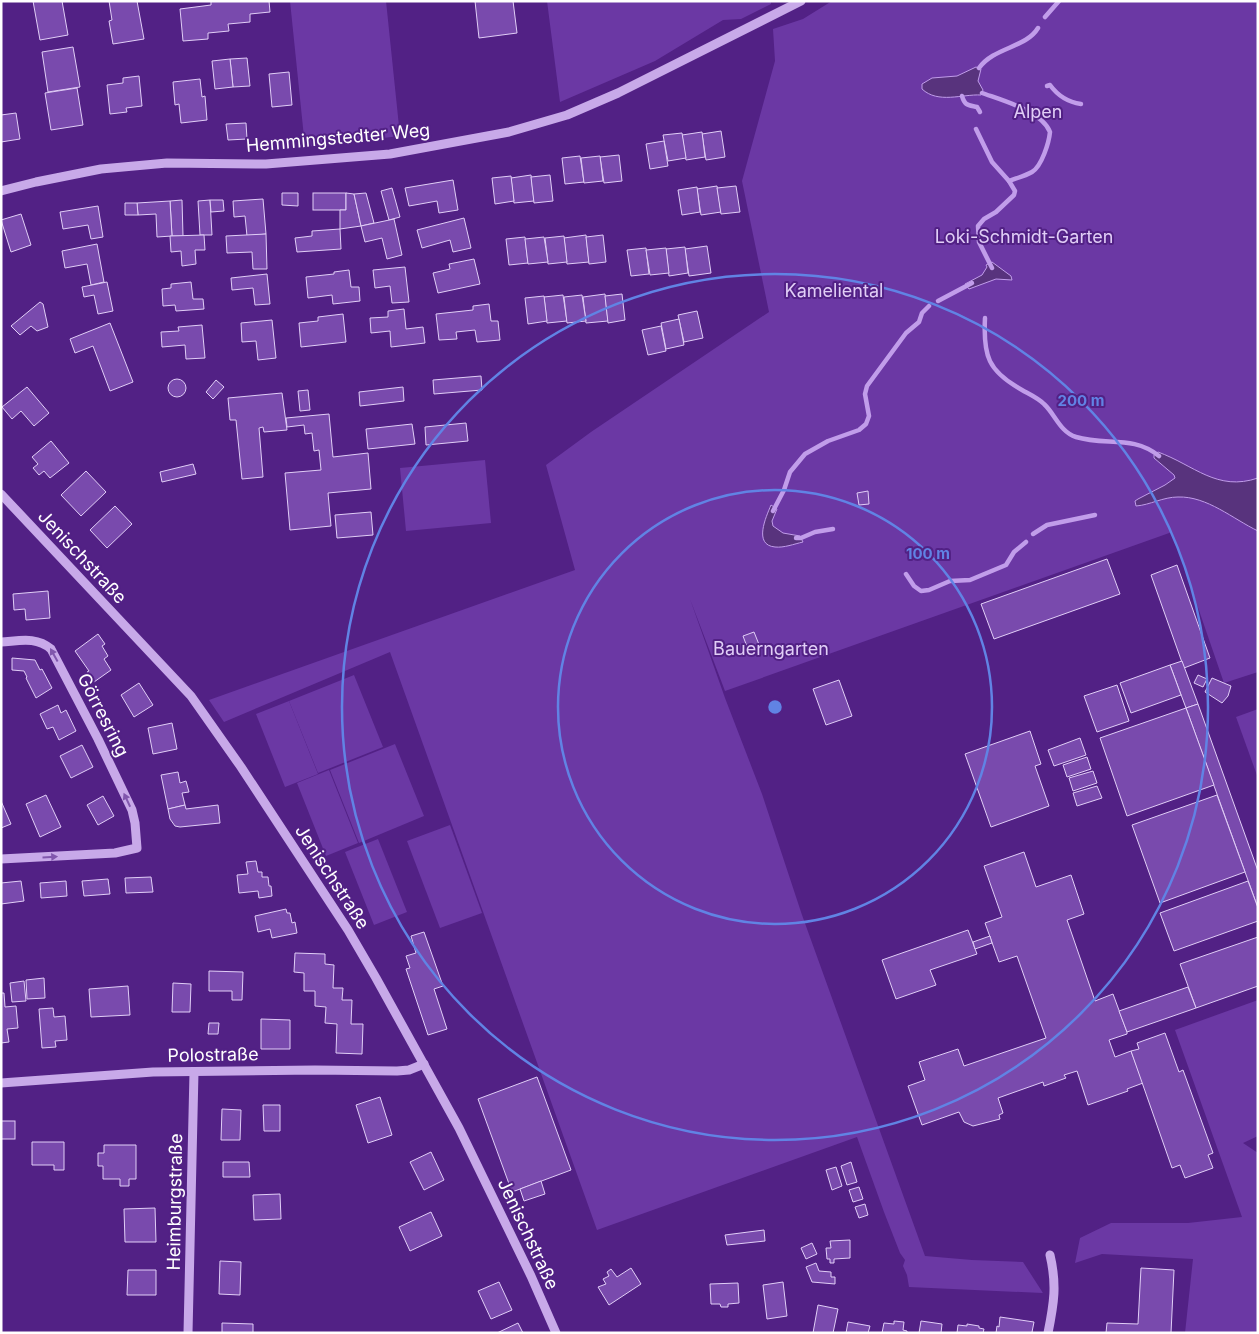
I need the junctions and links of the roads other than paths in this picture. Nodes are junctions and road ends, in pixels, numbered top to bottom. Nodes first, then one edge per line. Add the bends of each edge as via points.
1 (801, 1) edge
2 (1, 191) edge
3 (1, 494) edge
4 (1, 642) edge
5 (1, 859) edge
6 (424, 1064) junction
7 (194, 1072) junction
8 (1, 1083) edge
9 (1050, 1255) dead end
10 (188, 1333) edge
11 (556, 1333) edge
12 (1048, 1333) edge

1 - 2 street, Hemmingstedter Weg via 618,93 567,115 509,132 381,154 266,164 167,164 101,169
3 - 6 street, Jenischstraße via 191,696 348,930
5 -> 4 street, Görresring via 115,854 137,848 132,810 51,649 43,642 31,640
6 - 7 street, Polostraße via 397,1071
6 - 11 street, Jenischstraße via 472,1153
7 - 8 street, Polostraße
7 - 10 street, Heimburgstraße
9 - 12 street via 1054,1297

